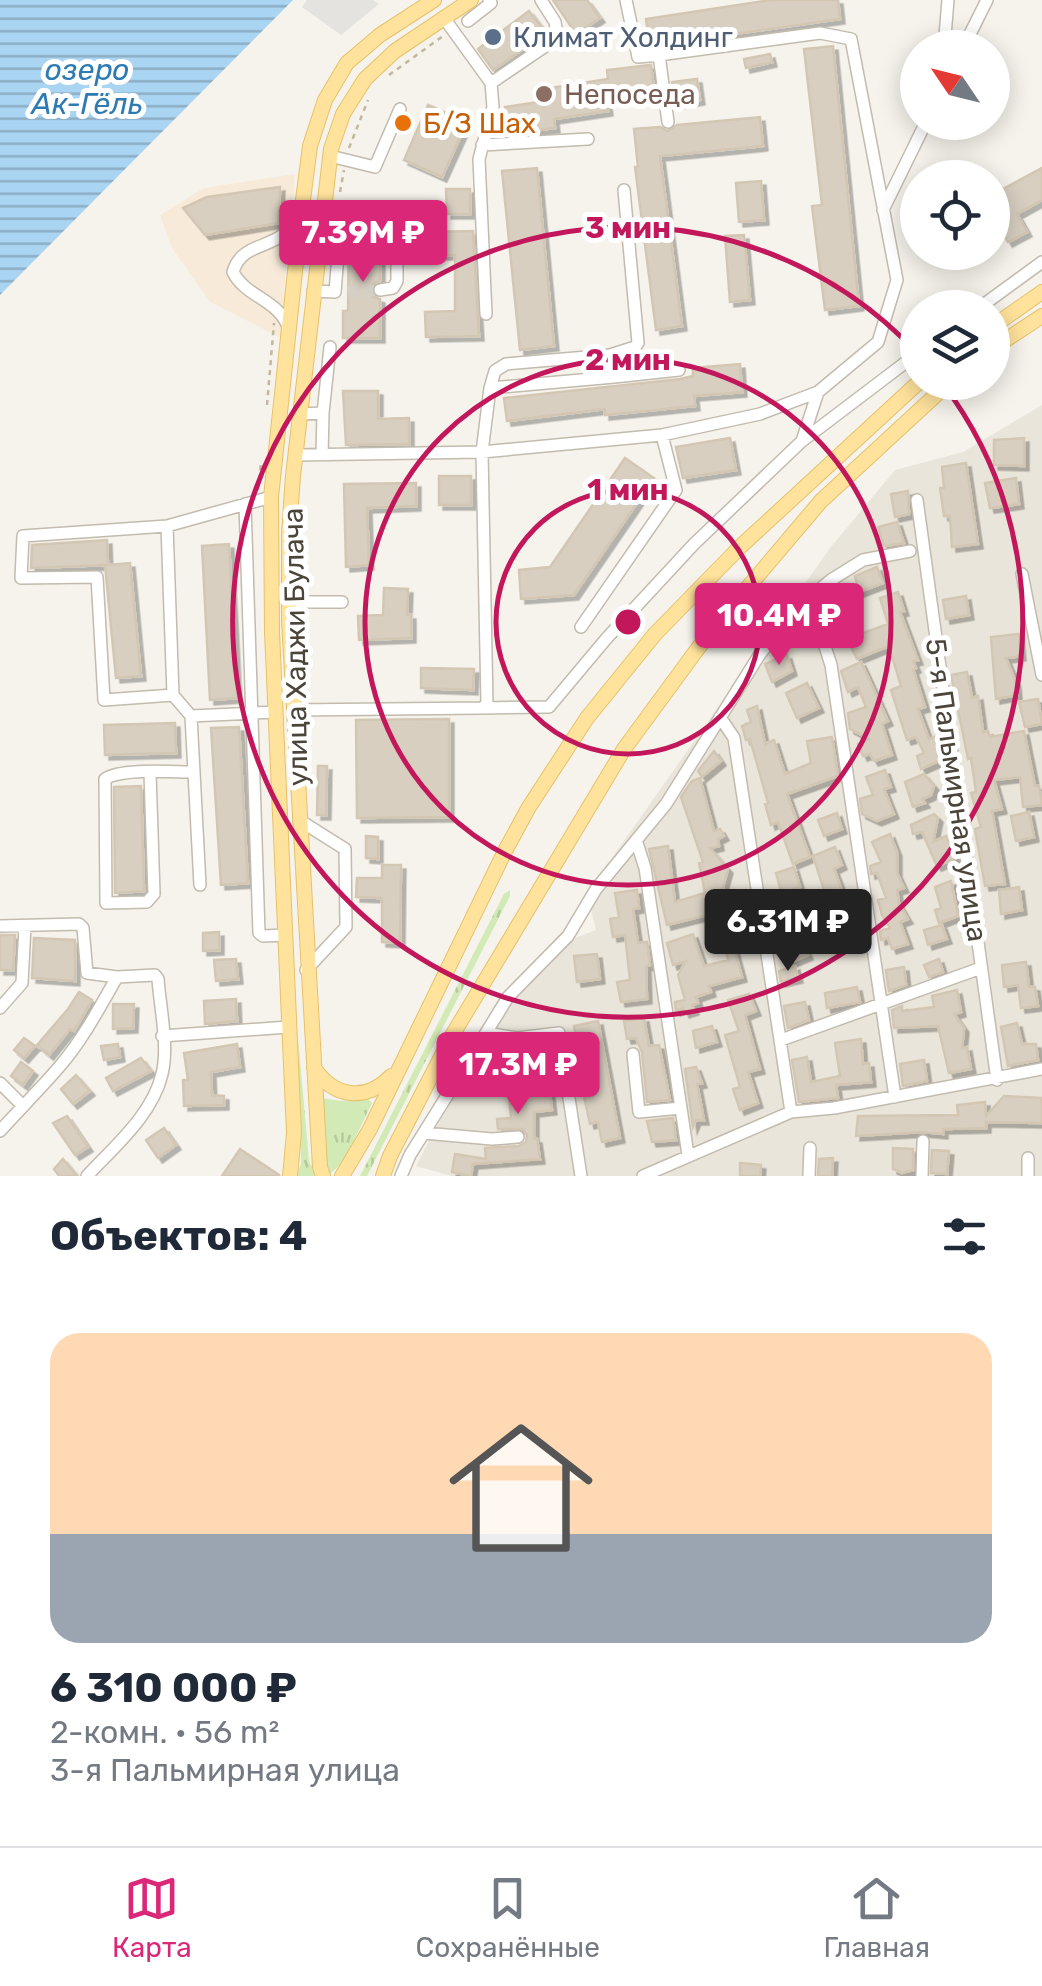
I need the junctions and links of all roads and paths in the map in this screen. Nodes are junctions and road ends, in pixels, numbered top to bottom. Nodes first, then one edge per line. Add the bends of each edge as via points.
1 (434, 0) edge
2 (471, 0) edge
3 (541, 0) edge
4 (626, 0) edge
5 (948, 0) edge
6 (986, 0) edge
7 (492, 1) edge
8 (409, 16) junction
9 (468, 21) dead end
10 (448, 23) junction
11 (946, 30) edge
12 (972, 30) edge
13 (424, 32) junction
14 (658, 55) junction
15 (383, 78) dead end
16 (490, 83) junction
17 (373, 90) dead end
18 (400, 109) dead end
19 (668, 122) dead end
20 (588, 139) dead end
21 (917, 140) edge
22 (482, 145) junction
23 (330, 156) junction
24 (346, 160) junction
25 (624, 190) dead end
26 (340, 192) dead end
27 (883, 210) junction
28 (301, 215) junction
29 (397, 229) dead end
30 (340, 232) dead end
31 (1042, 262) edge
32 (380, 290) dead end
33 (1003, 290) edge
34 (313, 291) junction
35 (1042, 292) edge
36 (275, 306) junction
37 (486, 314) dead end
38 (1010, 314) edge
39 (1042, 316) edge
40 (289, 330) junction
41 (1010, 337) edge
42 (330, 347) dead end
43 (610, 356) junction
44 (900, 367) edge
45 (679, 370) dead end
46 (614, 377) junction
47 (490, 388) junction
48 (818, 392) junction
49 (900, 400) edge
50 (930, 400) edge
51 (323, 413) junction
52 (300, 414) junction
53 (266, 415) dead end
54 (662, 435) junction
55 (802, 441) junction
56 (263, 450) dead end
57 (482, 452) junction
58 (322, 455) junction
59 (295, 456) junction
60 (918, 500) dead end
61 (257, 501) junction
62 (167, 526) junction
63 (910, 551) dead end
64 (1022, 574) dead end
65 (809, 597) junction
66 (289, 602) junction
67 (342, 602) dead end
68 (581, 628) dead end
69 (1042, 675) edge
70 (173, 695) junction
71 (485, 704) junction
72 (294, 710) junction
73 (275, 712) junction
74 (250, 713) junction
75 (192, 716) junction
76 (720, 717) junction
77 (194, 772) junction
78 (150, 773) junction
79 (299, 820) junction
80 (637, 843) junction
81 (200, 885) dead end
82 (0, 926) edge
83 (24, 926) junction
84 (286, 935) junction
85 (981, 968) junction
86 (306, 970) junction
87 (117, 977) junction
88 (881, 1003) junction
89 (0, 1008) edge
90 (309, 1026) junction
91 (288, 1027) junction
92 (486, 1033) junction
93 (162, 1036) junction
94 (781, 1040) junction
95 (632, 1054) dead end
96 (313, 1066) junction
97 (399, 1068) junction
98 (1042, 1069) edge
99 (997, 1080) junction
100 (0, 1083) edge
101 (895, 1097) junction
102 (22, 1104) junction
103 (681, 1108) junction
104 (792, 1112) junction
105 (0, 1131) edge
106 (424, 1133) junction
107 (518, 1137) dead end
108 (924, 1141) dead end
109 (810, 1148) dead end
110 (688, 1155) junction
111 (1028, 1158) dead end
112 (87, 1176) edge
113 (290, 1176) edge
114 (323, 1176) edge
115 (342, 1176) edge
116 (383, 1176) edge
117 (401, 1176) edge
118 (582, 1176) edge
119 (644, 1176) edge
120 (809, 1176) edge
121 (922, 1176) edge
122 (1028, 1176) edge

1 - 8 main road, улица Хаджи Булача
2 - 10 main road, улица Хаджи Булача
3 - 16 street via 557,34
4 - 14 street via 638,58
5 - 11 street
6 - 12 street
7 - 9 street
8 - 13 main road
8 - 28 main road, улица Хаджи Булача via 348,63 324,100
10 - 13 main road, улица Хаджи Булача
10 - 15 path
10 - 16 street
13 - 23 main road, улица Хаджи Булача via 365,79 342,114
14 - 19 street
14 - 27 street via 820,33 851,39
16 - 22 street via 493,108
17 - 24 path
18 - 24 street via 375,167
20 - 22 street
21 - 27 street
22 - 37 street
23 - 24 street
23 - 34 main road, улица Хаджи Булача
24 - 26 path
25 - 43 street via 638,342
27 - 48 street via 897,280 878,342
28 - 36 street via 286,233 236,261 239,283
28 - 40 main road, улица Хаджи Булача
29 - 32 street via 397,281
30 - 34 street via 342,292
31 - 33 street
34 - 52 main road, улица Хаджи Булача
35 - 38 main road
36 - 40 street
36 - 53 path
39 - 41 main road
40 - 61 main road, улица Хаджи Булача
42 - 51 street
43 - 46 street
43 - 47 street via 506,364 495,371
44 - 55 street
45 - 46 street
46 - 47 street
47 - 57 street
48 - 54 street via 760,414
48 - 55 street
49 - 97 main road via 741,546 655,634 587,718 529,807
50 - 116 main road via 820,502 710,632 624,749 453,1034
51 - 52 street
51 - 58 street
52 - 59 main road, улица Хаджи Булача
54 - 57 street
54 - 68 street via 676,490
55 - 71 street via 694,544 549,707
56 - 61 path
57 - 58 street
57 - 71 street
58 - 59 street
59 - 66 main road, улица Хаджи Булача
60 - 85 street, 5-я Пальмирная улица
61 - 62 street
61 - 73 main road, улица Хаджи Булача
61 - 74 street
62 - 70 street
62 - 70 street via 23,536 21,578 97,577 104,700
63 - 65 street via 863,560
64 - 69 street
65 - 76 street via 760,654
65 - 88 street via 831,665
66 - 67 street
66 - 72 main road, улица Хаджи Булача
70 - 75 street
71 - 72 street
72 - 73 main road
72 - 79 main road, улица Хаджи Булача
73 - 74 street
73 - 84 main road, улица Хаджи Булача
74 - 75 street
74 - 84 street via 258,932
75 - 77 street
76 - 80 street
76 - 94 street via 734,738
77 - 78 street
77 - 81 street
78 - 78 street via 152,899 106,903 105,778
79 - 86 main road, улица Хаджи Булача
79 - 86 street via 345,849 346,927
80 - 92 street via 568,936 508,997
80 - 103 street
82 - 83 street
83 - 87 street via 79,924 87,972
83 - 89 street via 22,983
84 - 91 main road, улица Хаджи Булача
85 - 88 street
85 - 99 street, 5-я Пальмирная улица
86 - 90 main road, улица Хаджи Булача
87 - 93 street via 158,979
87 - 102 street via 62,1064
88 - 94 street
88 - 101 street
90 - 91 main road
90 - 96 main road, улица Хаджи Булача
91 - 93 street
91 - 113 main road, улица Хаджи Булача
92 - 106 street
92 - 118 street via 516,1038 559,1032
93 - 112 street via 163,1072 154,1095
94 - 104 street
95 - 103 street via 638,1112
96 - 97 main road via 328,1085 356,1094 377,1089
96 - 114 main road, улица Хаджи Булача
97 - 115 main road
98 - 99 street
99 - 101 street
100 - 102 street
101 - 104 street
102 - 105 street
103 - 110 street
104 - 110 street
106 - 107 street
106 - 117 street
108 - 121 street
109 - 120 street
110 - 119 street
111 - 122 street

